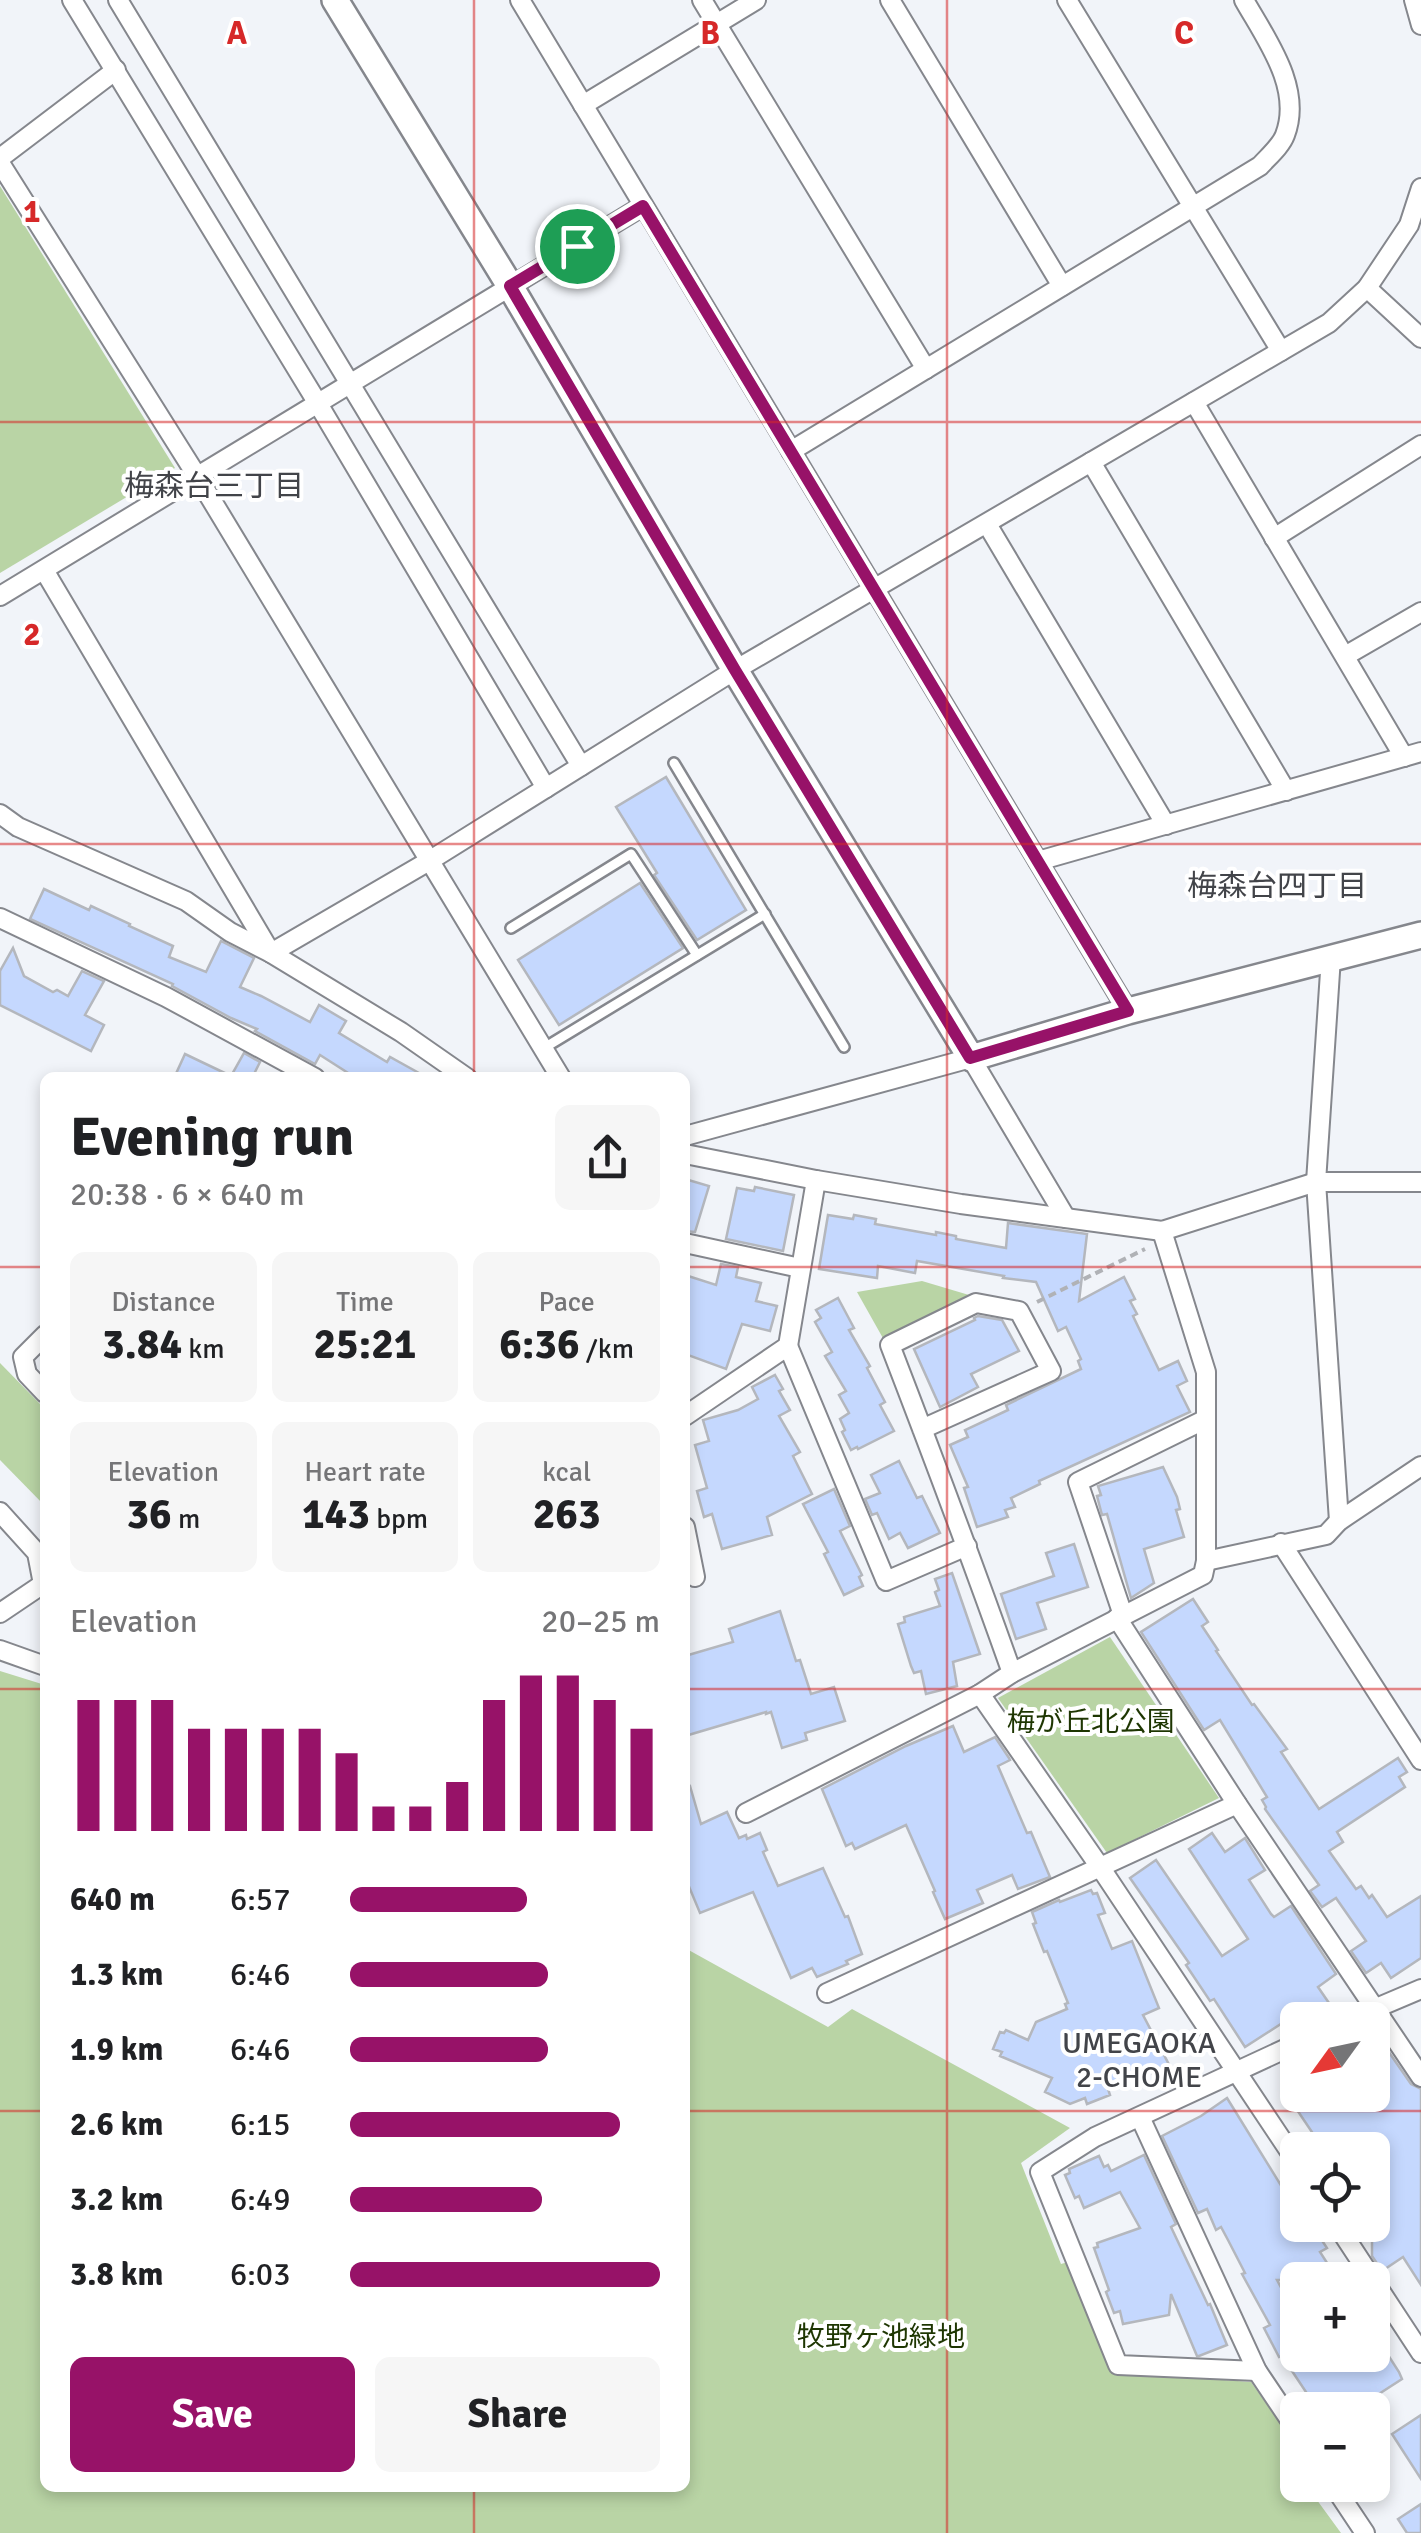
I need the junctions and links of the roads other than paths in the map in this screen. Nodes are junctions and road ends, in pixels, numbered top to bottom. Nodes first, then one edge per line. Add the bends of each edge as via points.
1 (72, 0) edge
2 (118, 0) edge
3 (335, 0) edge
4 (520, 0) edge
5 (702, 0) edge
6 (756, 0) edge
7 (890, 0) edge
8 (1067, 0) edge
9 (1244, 0) edge
10 (1415, 0) edge
11 (716, 24) junction
12 (1421, 25) edge
13 (116, 70) junction
14 (583, 105) junction
15 (0, 161) edge
16 (1421, 188) edge
17 (643, 206) junction
18 (1192, 206) junction
19 (510, 286) junction
20 (1062, 286) junction
21 (1367, 288) junction
22 (1421, 338) edge
23 (1282, 351) junction
24 (926, 368) junction
25 (350, 382) junction
26 (318, 402) junction
27 (1194, 402) junction
28 (1421, 445) edge
29 (791, 451) junction
30 (1091, 462) junction
31 (197, 476) junction
32 (986, 524) junction
33 (1274, 538) junction
34 (44, 570) junction
35 (874, 589) junction
36 (0, 596) edge
37 (1421, 612) edge
38 (1344, 656) junction
39 (735, 670) junction
40 (1412, 755) edge
41 (674, 763) dead end
42 (581, 766) junction
43 (546, 788) junction
44 (1286, 791) junction
45 (0, 814) edge
46 (1166, 825) junction
47 (429, 861) junction
48 (1038, 861) junction
49 (765, 914) junction
50 (0, 918) edge
51 (511, 928) dead end
52 (1421, 935) edge
53 (271, 953) junction
54 (697, 956) junction
55 (1332, 957) junction
56 (1128, 1011) junction
57 (844, 1047) dead end
58 (544, 1048) junction
59 (970, 1058) junction
60 (304, 1072) edge
61 (458, 1072) edge
62 (558, 1072) edge
63 (690, 1135) edge
64 (690, 1155) edge
65 (816, 1180) junction
66 (1316, 1182) junction
67 (1421, 1182) edge
68 (1066, 1218) junction
69 (1163, 1235) junction
70 (690, 1244) edge
71 (800, 1268) junction
72 (40, 1340) edge
73 (788, 1346) junction
74 (40, 1387) edge
75 (690, 1413) edge
76 (1204, 1420) junction
77 (922, 1429) junction
78 (1421, 1466) edge
79 (0, 1512) edge
80 (1339, 1521) junction
81 (1282, 1543) junction
82 (967, 1546) junction
83 (690, 1552) edge
84 (1206, 1561) junction
85 (40, 1571) edge
86 (695, 1577) dead end
87 (40, 1586) edge
88 (0, 1614) edge
89 (1120, 1617) junction
90 (0, 1650) edge
91 (40, 1664) edge
92 (1012, 1673) junction
93 (980, 1694) junction
94 (1421, 1760) edge
95 (1237, 1804) junction
96 (746, 1813) dead end
97 (1100, 1867) junction
98 (1421, 1989) edge
99 (827, 1993) dead end
100 (1372, 2002) edge
101 (1390, 2002) edge
102 (1390, 2029) edge
103 (1280, 2050) edge
104 (1236, 2070) junction
105 (1421, 2077) edge
106 (1140, 2117) junction
107 (1280, 2137) edge
108 (1348, 2242) edge
109 (1421, 2353) edge
110 (1258, 2371) junction
111 (1280, 2405) edge
112 (1344, 2502) edge
113 (1365, 2533) edge

1 - 13 street
2 - 25 street
3 - 19 street
4 - 14 street
5 - 11 street
6 - 11 street
7 - 20 street
8 - 18 street
9 - 18 street via 1280,64 1291,100 1284,137 1260,166
10 - 12 street
11 - 14 street
11 - 24 street
13 - 15 street
13 - 26 street
14 - 17 street
15 - 31 street
16 - 21 street via 1410,226
17 - 19 street
17 - 29 street
18 - 20 street
18 - 23 street
19 - 25 street
19 - 39 street
20 - 24 street
21 - 22 street
21 - 23 street via 1329,323
23 - 27 street
24 - 29 street
25 - 26 street
25 - 42 street
26 - 31 street
26 - 43 street
27 - 30 street
27 - 33 street
28 - 33 street
29 - 35 street
30 - 32 street
30 - 44 street
31 - 34 street
31 - 47 street
32 - 35 street
32 - 46 street
33 - 38 street
34 - 36 street
34 - 53 street
35 - 39 street
35 - 48 street
37 - 38 street
38 - 40 street
39 - 42 street
39 - 59 street
40 - 44 street
41 - 49 lane
42 - 43 street
43 - 47 street
44 - 46 street
45 - 53 street via 186,902
46 - 48 street
47 - 53 street
47 - 58 street
48 - 56 street
49 - 54 lane
49 - 57 lane
50 - 60 street
51 - 54 lane via 631,854
52 - 55 street
53 - 61 street
54 - 58 lane
55 - 56 street
55 - 66 street
56 - 59 street
58 - 62 street
59 - 63 street
59 - 68 street
64 - 65 street
65 - 68 street
65 - 71 street
66 - 67 street
66 - 69 street
66 - 80 street
68 - 69 street
69 - 76 street via 1206,1372
70 - 71 street
71 - 73 street
72 - 74 street via 23,1356 27,1374
73 - 75 street
73 - 82 street via 886,1581
76 - 84 street
76 - 89 street via 1078,1482
77 - 77 street via 890,1345 976,1303 1019,1311 1051,1372
77 - 82 street
78 - 80 street
79 - 85 street via 36,1553
80 - 81 street via 1326,1535
81 - 84 street
81 - 94 street
82 - 92 street
83 - 86 street
84 - 89 street via 1203,1575
87 - 88 street
89 - 92 street
89 - 95 street
90 - 91 street
92 - 93 street
93 - 96 street
93 - 97 street
95 - 97 street
95 - 100 street
97 - 99 street
97 - 104 street
98 - 101 street
102 - 105 street
103 - 104 street
104 - 106 street
104 - 107 street
106 - 110 street
106 - 110 street via 1040,2172 1118,2366
108 - 109 street
110 - 111 street
112 - 113 street

